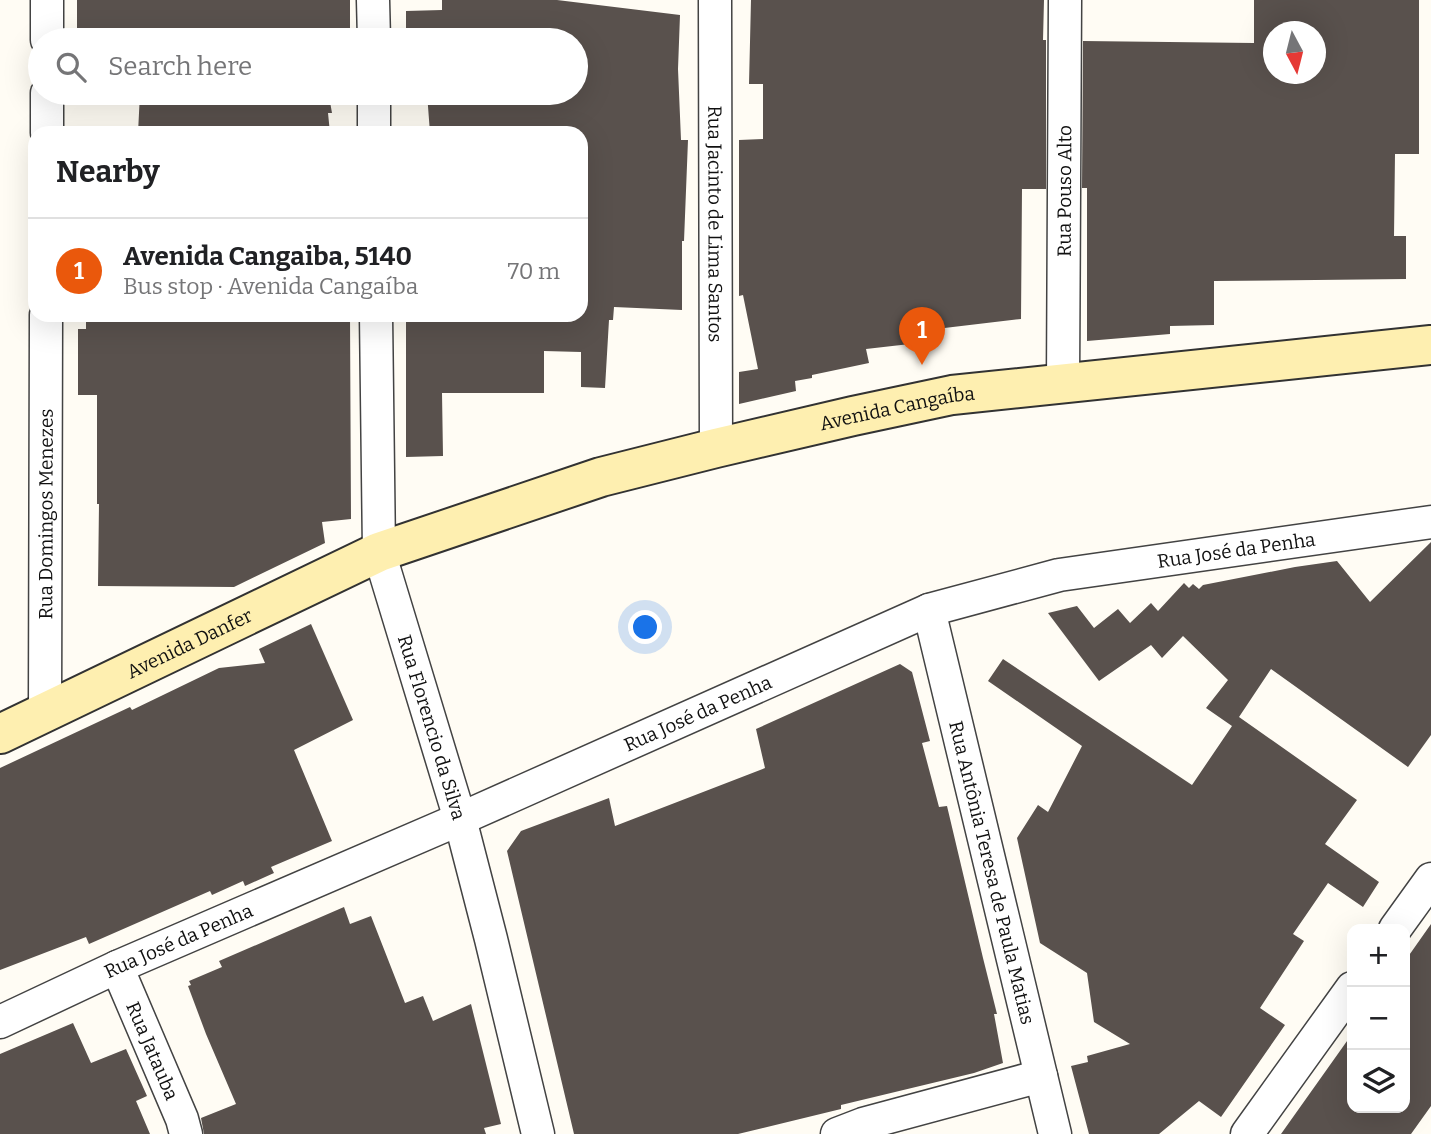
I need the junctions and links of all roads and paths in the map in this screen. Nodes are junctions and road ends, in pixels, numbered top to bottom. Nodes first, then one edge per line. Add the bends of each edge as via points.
1 (47, 0) edge
2 (373, 0) edge
3 (715, 0) edge
4 (1065, 0) edge
5 (47, 28) edge
6 (374, 28) edge
7 (47, 105) edge
8 (374, 105) edge
9 (47, 126) edge
10 (374, 126) edge
11 (46, 322) edge
12 (376, 322) edge
13 (1431, 345) edge
14 (1063, 383) junction
15 (716, 448) junction
16 (1431, 522) edge
17 (379, 552) junction
18 (929, 610) junction
19 (45, 712) junction
20 (0, 734) edge
21 (460, 819) junction
22 (1431, 878) edge
23 (1399, 924) edge
24 (117, 967) junction
25 (1347, 995) edge
26 (0, 1022) edge
27 (1041, 1076) junction
28 (186, 1134) edge
29 (538, 1134) edge
30 (837, 1134) edge
31 (1055, 1134) edge
32 (1247, 1134) edge

1 - 5 street
2 - 6 street
3 - 15 street, Rua Jacinto de Lima Santos
4 - 14 street, Rua Pouso Alto
7 - 9 street
8 - 10 street
11 - 19 street, Rua Domingos Menezes
12 - 17 street, Rua Florencio da Silva
13 - 14 main road, Avenida Cangaíba
14 - 15 main road, Avenida Cangaíba via 952,395
15 - 17 main road, Avenida Cangaíba via 601,477
16 - 18 street, Rua José da Penha via 1059,575
17 - 19 main road, Avenida Danfer
17 - 21 street, Rua Florencio da Silva
18 - 21 street, Rua José da Penha
18 - 27 street, Rua Antônia Teresa de Paula Matias
19 - 20 main road, Avenida Danfer
21 - 24 street, Rua José da Penha
21 - 29 street, Rua Florencio da Silva
22 - 23 street
24 - 26 street, Rua José da Penha
24 - 28 street, Rua Jatauba
25 - 32 street
27 - 30 street
27 - 31 street, Rua Antônia Teresa de Paula Matias

